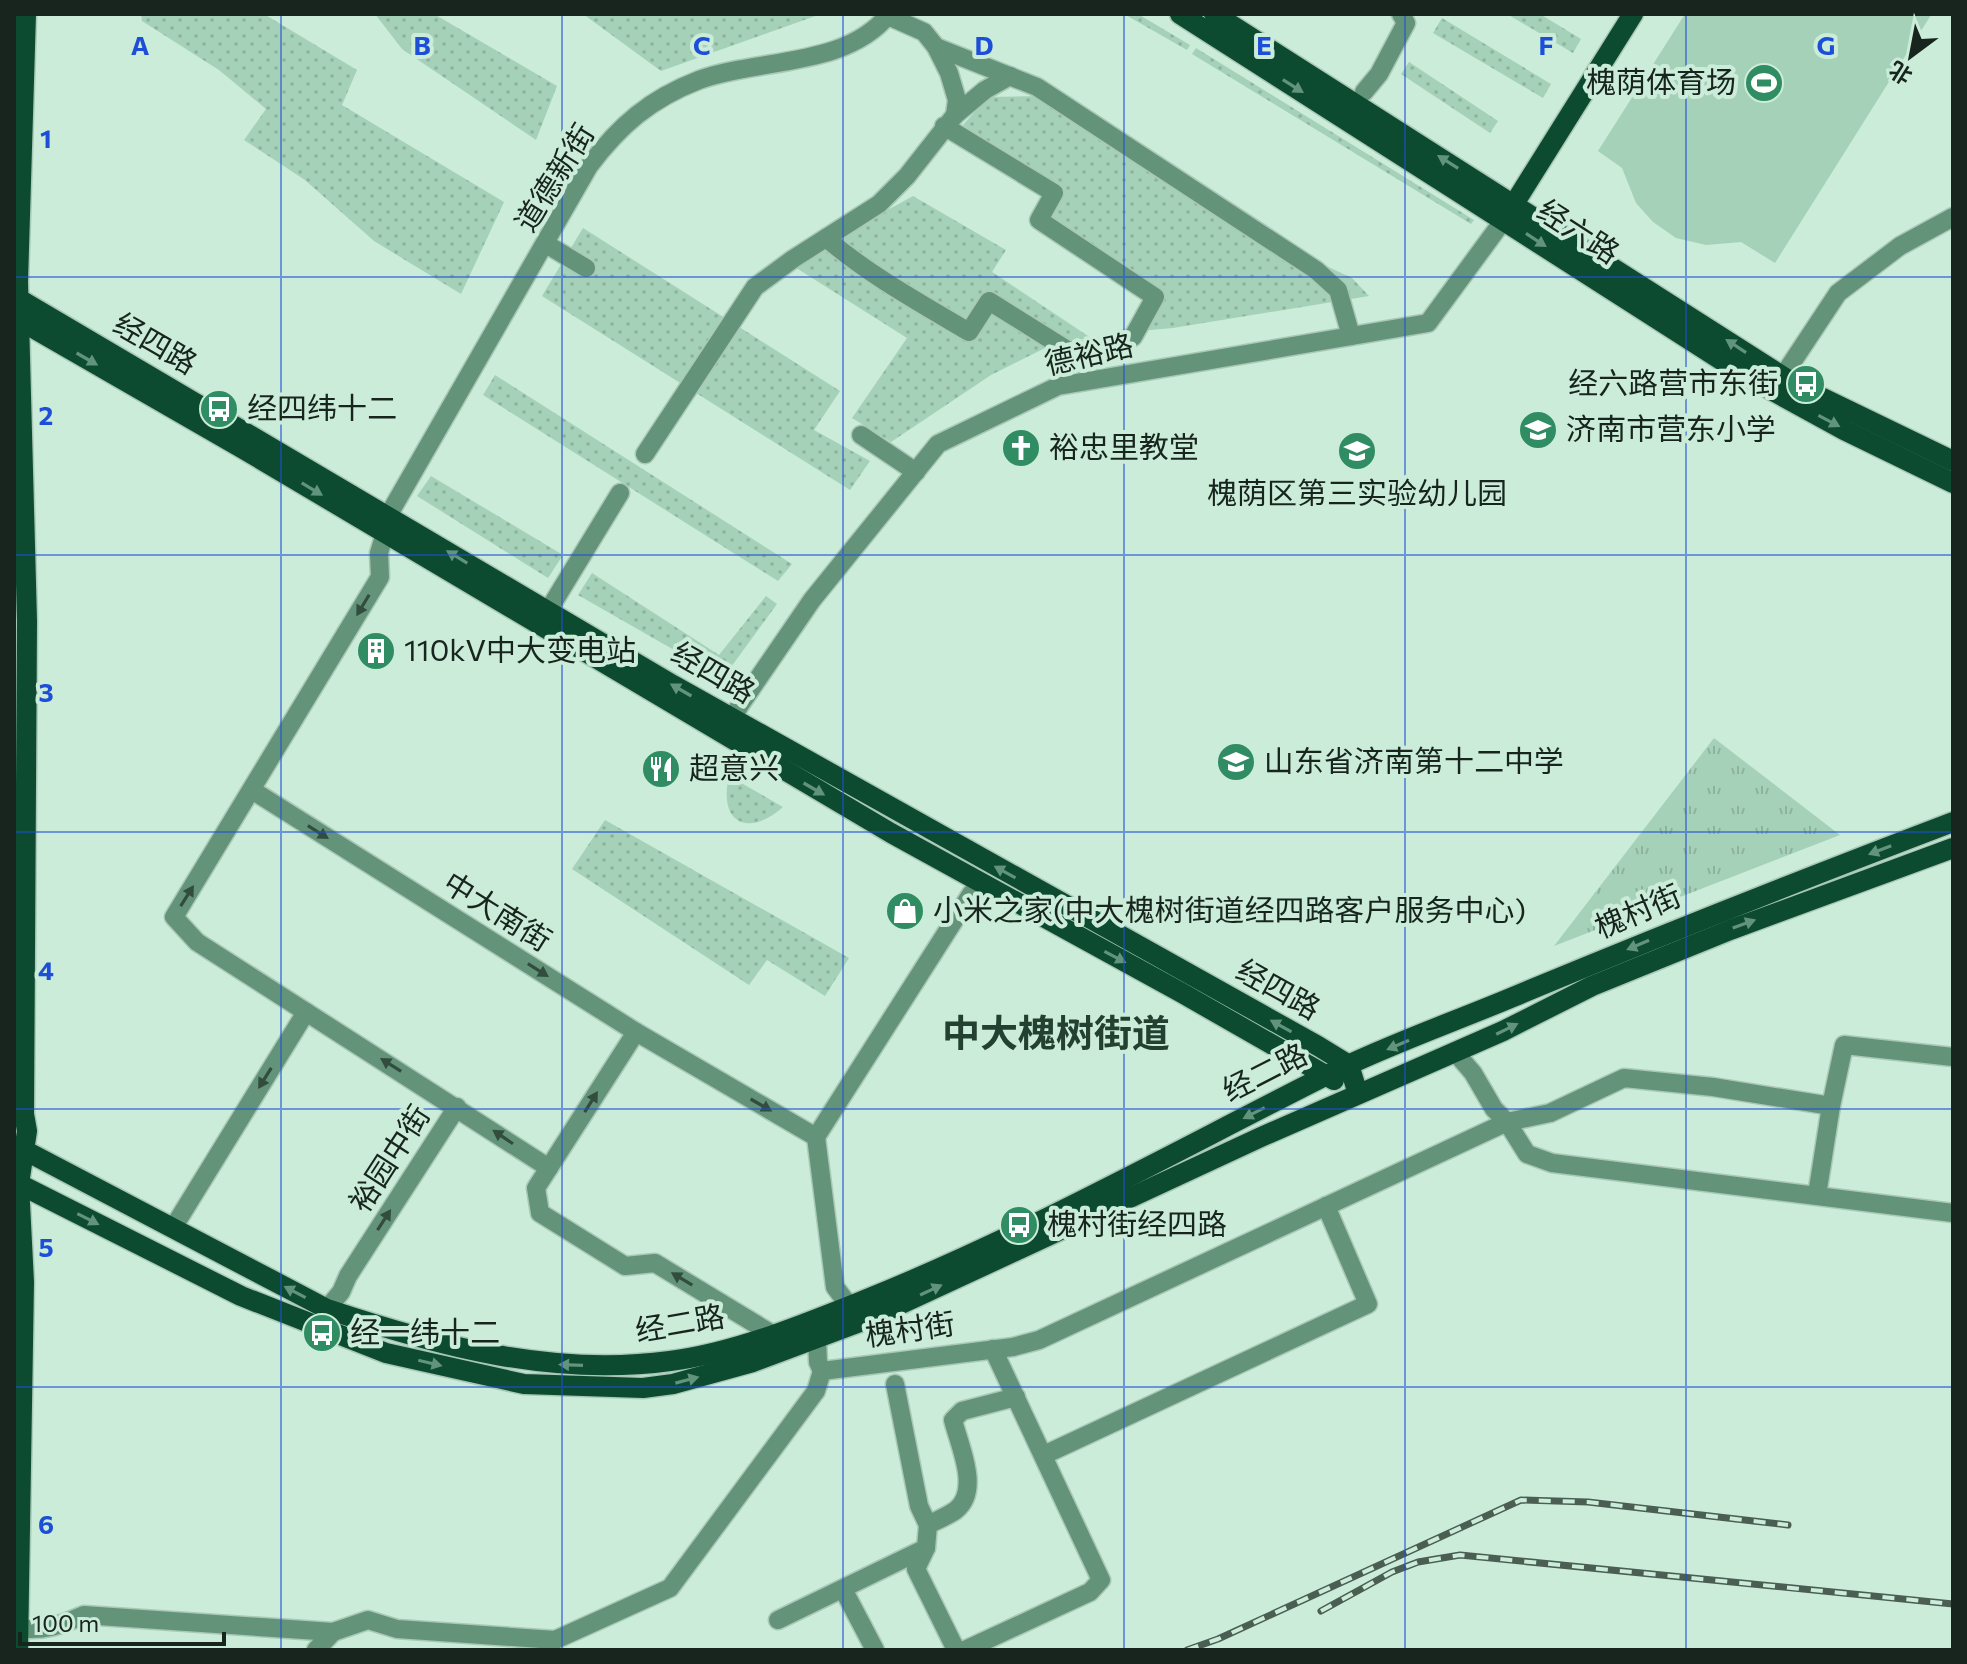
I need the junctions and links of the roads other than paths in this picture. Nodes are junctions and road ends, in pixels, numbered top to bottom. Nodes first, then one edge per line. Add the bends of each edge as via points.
1 (26, 14) edge
2 (1180, 14) edge
3 (1214, 14) edge
4 (1401, 14) edge
5 (1633, 14) edge
6 (888, 15) edge
7 (936, 47) junction
8 (1010, 76) junction
9 (1364, 92) dead end
10 (950, 120) junction
11 (1510, 212) junction
12 (1953, 217) edge
13 (826, 238) junction
14 (546, 244) junction
15 (586, 268) dead end
16 (16, 308) edge
17 (1351, 336) junction
18 (1783, 376) junction
19 (861, 435) dead end
20 (645, 454) dead end
21 (1953, 461) edge
22 (916, 472) junction
23 (1953, 483) edge
24 (620, 493) dead end
25 (387, 525) junction
26 (548, 611) junction
27 (727, 727) junction
28 (252, 790) junction
29 (1953, 822) edge
30 (1953, 848) edge
31 (980, 884) junction
32 (306, 1012) junction
33 (636, 1032) junction
34 (1455, 1052) junction
35 (1953, 1057) edge
36 (1349, 1065) junction
37 (1326, 1076) junction
38 (1358, 1094) junction
39 (1831, 1106) junction
40 (457, 1107) junction
41 (1507, 1122) junction
42 (816, 1137) junction
43 (17, 1145) edge
44 (549, 1168) junction
45 (16, 1182) edge
46 (1817, 1195) junction
47 (1326, 1206) junction
48 (1953, 1213) edge
49 (173, 1228) junction
50 (844, 1308) junction
51 (327, 1309) junction
52 (772, 1334) junction
53 (817, 1338) junction
54 (993, 1349) junction
55 (822, 1371) junction
56 (895, 1384) dead end
57 (1016, 1397) junction
58 (1044, 1455) junction
59 (928, 1525) junction
60 (926, 1548) junction
61 (843, 1589) junction
62 (778, 1620) dead end
63 (18, 1628) junction
64 (333, 1632) junction
65 (18, 1650) edge
66 (316, 1650) edge
67 (875, 1650) edge
68 (956, 1650) edge
69 (965, 1650) edge

1 - 16 main road
2 -> 11 main road, 经六路
11 -> 3 main road, 经六路
4 - 9 street via 1406,23
5 - 11 main road
6 - 7 street via 924,32
6 - 14 street, 道德新街 via 865,37 842,47 702,79 651,103 615,133 593,161
7 - 8 street
7 - 10 street via 957,100
8 - 10 street
8 - 17 street via 1037,87 1316,270 1338,290
10 - 13 street via 879,204
10 - 13 street via 1054,193 1039,220 1155,297 1133,337 1072,353 989,301 969,332
11 - 17 street, 德裕路 via 1428,323
18 -> 11 main road, 经六路
11 -> 23 main road, 经六路 via 1751,379
12 - 18 street via 1900,246 1838,293
13 - 20 street via 755,287
14 - 15 street
14 - 25 street, 道德新街
16 - 25 main road, 经四路
16 - 43 main road via 27,621 27,1131
17 - 22 street, 德裕路 via 1058,386 938,444
18 - 21 main road, 经六路
19 - 22 street
22 - 27 street, 德裕路 via 812,600
24 - 26 street
26 -> 25 main road, 经四路
25 - 27 main road, 经四路
25 -> 28 street via 379,553 380,577
27 -> 26 main road, 经四路
27 -> 31 main road, 经四路
36 -> 27 main road, 经四路
32 -> 28 street via 197,942 174,917
28 -> 33 street, 中大南街
29 -> 36 main road, 槐村街 via 1711,914
34 -> 30 main road, 槐村街 via 1606,980
31 -> 37 main road, 经四路
31 - 42 street
40 -> 32 street
32 -> 49 street
33 -> 42 street, 中大南街
44 -> 33 street
34 - 38 main road, 槐村街
34 - 41 street
35 - 39 street via 1844,1045
36 - 37 main road, 经二路
36 - 38 main road
37 - 38 main road, 经四路
37 -> 50 main road, 经二路 via 1033,1223
53 -> 38 main road, 经二路
39 - 41 street, 槐村街 via 1624,1078 1550,1113
39 - 46 street
44 -> 40 street, 裕园中街
51 -> 40 street, 裕园中街
41 - 46 street via 1527,1154 1552,1163
41 - 47 street, 槐村街
42 - 50 street via 835,1287
43 - 45 main road
43 - 49 main road, 经二路
52 -> 44 street via 655,1263 625,1266 540,1213 536,1188
45 -> 53 main road, 经二路 via 241,1296 386,1353 524,1384 673,1384
45 - 63 main road via 24,1282
46 - 48 street
47 - 54 street, 槐村街 via 1039,1340
47 - 58 street via 1368,1304
51 -> 49 main road, 经二路
50 - 52 main road, 经二路
52 -> 51 main road, 经二路 via 667,1362 571,1366 502,1358
53 - 55 street
54 - 55 street, 槐村街
54 - 57 street
55 - 64 street via 816,1391 670,1588 555,1640 397,1629 368,1620
56 - 59 street via 919,1506
57 - 58 street
57 - 59 street via 962,1411 953,1420 969,1484 957,1509
58 - 69 street via 1101,1580 1079,1598
59 - 60 street
60 - 61 street
60 - 68 street via 916,1569
61 - 62 street
61 - 67 street
63 - 64 street via 53,1628 84,1615
63 - 65 main road
64 - 66 street

